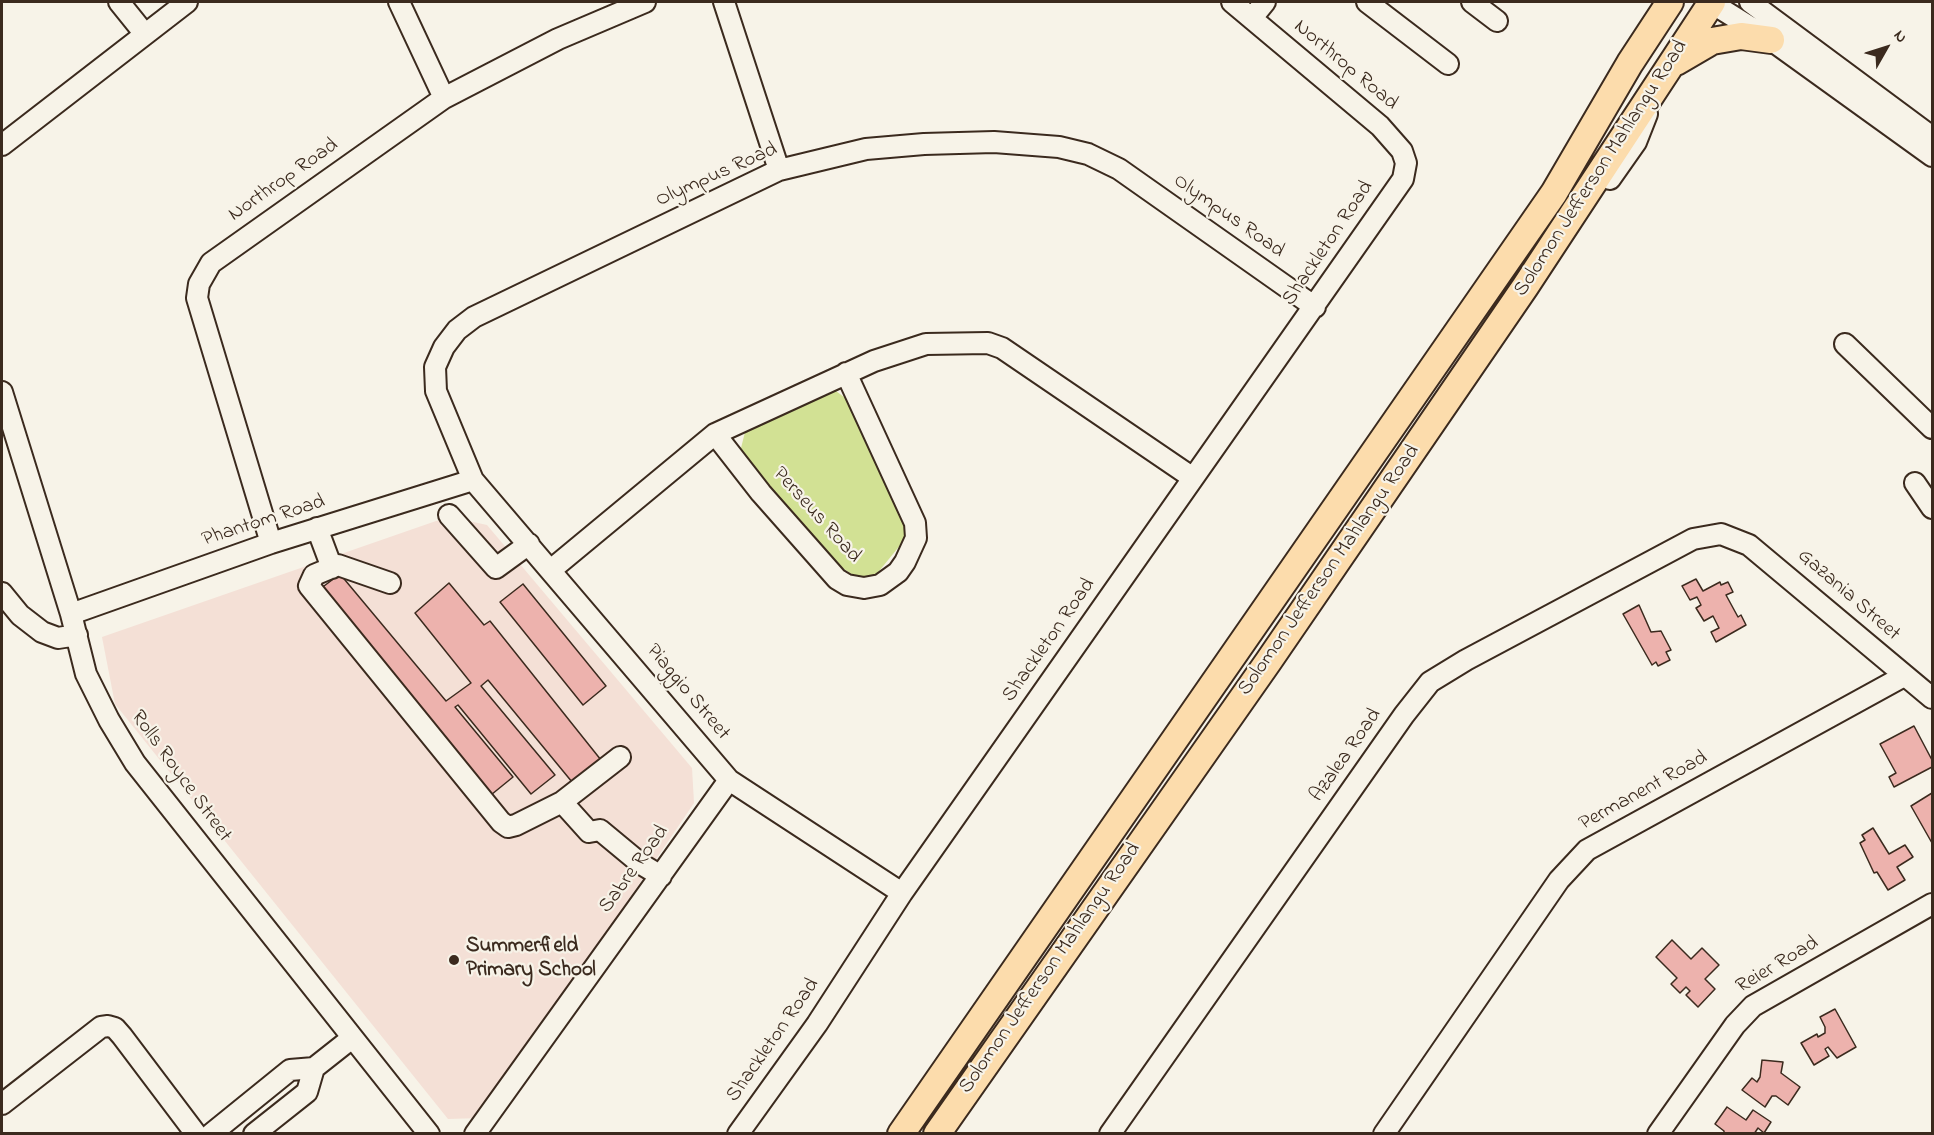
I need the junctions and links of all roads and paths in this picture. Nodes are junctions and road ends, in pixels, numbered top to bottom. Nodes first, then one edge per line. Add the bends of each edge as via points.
1 (119, 2) edge
2 (187, 2) edge
3 (399, 2) edge
4 (645, 2) edge
5 (724, 2) edge
6 (1232, 2) edge
7 (1264, 2) edge
8 (1366, 2) edge
9 (1472, 2) edge
10 (1670, 2) edge
11 (1711, 2) edge
12 (1750, 2) edge
13 (1252, 18) junction
14 (1497, 21) dead end
15 (144, 33) junction
16 (1771, 40) junction
17 (1448, 64) dead end
18 (1664, 75) junction
19 (1872, 91) junction
20 (444, 98) junction
21 (1932, 122) edge
22 (1932, 137) edge
23 (2, 144) edge
24 (1932, 156) edge
25 (779, 171) junction
26 (1403, 179) joint
27 (1315, 307) junction
28 (1845, 344) dead end
29 (846, 373) junction
30 (2, 392) edge
31 (6, 422) edge
32 (1932, 428) edge
33 (715, 434) junction
34 (1193, 478) junction
35 (473, 480) junction
36 (1915, 483) dead end
37 (1932, 508) edge
38 (449, 515) dead end
39 (318, 528) junction
40 (1730, 536) joint
41 (271, 543) junction
42 (529, 544) junction
43 (332, 568) junction
44 (552, 569) junction
45 (390, 583) dead end
46 (2, 593) edge
47 (71, 614) junction
48 (76, 635) junction
49 (1904, 676) junction
50 (1932, 698) edge
51 (620, 757) dead end
52 (729, 780) junction
53 (562, 802) junction
54 (661, 876) junction
55 (902, 893) junction
56 (1932, 904) edge
57 (352, 1038) junction
58 (310, 1072) junction
59 (2, 1104) edge
60 (196, 1134) edge
61 (211, 1134) edge
62 (254, 1134) edge
63 (429, 1134) edge
64 (475, 1134) edge
65 (738, 1134) edge
66 (901, 1134) edge
67 (937, 1134) edge
68 (1110, 1134) edge
69 (1384, 1134) edge
70 (1658, 1134) edge

1 - 15 street
2 - 15 street
3 - 20 street
4 - 20 street, Northrop Road via 558,39
5 - 25 street
6 - 13 street, Northrop Road
7 - 13 street
8 - 17 street
9 - 14 street
10 - 66 main road, Solomon Jefferson Mahlangu Road via 1554,193
11 - 16 street
11 - 18 main road, Solomon Jefferson Mahlangu Road
12 - 19 street
13 - 26 street, Northrop Road via 1394,140 1406,163
15 - 23 street
16 - 18 main road via 1741,36 1712,41 1683,56
16 - 24 street
18 - 67 main road, Solomon Jefferson Mahlangu Road via 1543,260 1268,662
19 - 21 street via 1891,96
19 - 22 street
20 - 41 street, Northrop Road via 219,256 199,284 197,298
25 - 27 street, Olympus Road via 866,149 924,144 994,142 1059,147 1088,154 1119,169
25 - 35 street, Olympus Road via 474,317 457,330 435,367 436,391
26 - 27 street, Shackleton Road
27 - 34 street, Shackleton Road
28 - 32 street
29 - 33 street
29 - 33 street, Perseus Road via 915,523 916,538 905,562 880,585 864,588 837,579 761,494
29 - 34 street via 926,344 988,343 1016,355
30 - 31 street, Rolls Royce Street
31 - 47 street, Rolls Royce Street
33 - 44 street
34 - 55 street, Shackleton Road
35 - 39 street, Phantom Road
35 - 42 street, Piaggio Street
36 - 37 street
38 - 42 street via 496,568
39 - 41 street, Phantom Road
39 - 43 street
40 - 49 street, Gazania Street via 1766,558
40 - 68 street, Azalea Road via 1714,534 1693,539 1430,682
41 - 47 street, Phantom Road
42 - 44 street, Piaggio Street
43 - 45 street via 344,566
43 - 53 street via 314,575 309,586 501,822 508,827 516,825
44 - 52 street, Piaggio Street
46 - 48 street via 20,615 42,632 58,638
47 - 48 street, Rolls Royce Street
48 - 57 street, Rolls Royce Street via 86,674 135,763
49 - 50 street, Gazania Street
49 - 69 street, Permanent Road via 1587,850 1559,880
51 - 53 street
52 - 54 street, Sabre Road
52 - 55 street, Piaggio Street
53 - 54 street via 589,832 600,830
54 - 64 street, Sabre Road
55 - 65 street, Shackleton Road via 817,1024
56 - 70 street, Reier Road via 1753,1006 1735,1024
57 - 58 street
57 - 63 street, Rolls Royce Street
58 - 61 street via 290,1070
58 - 62 street via 307,1092
59 - 60 street via 101,1027 108,1026 122,1036

